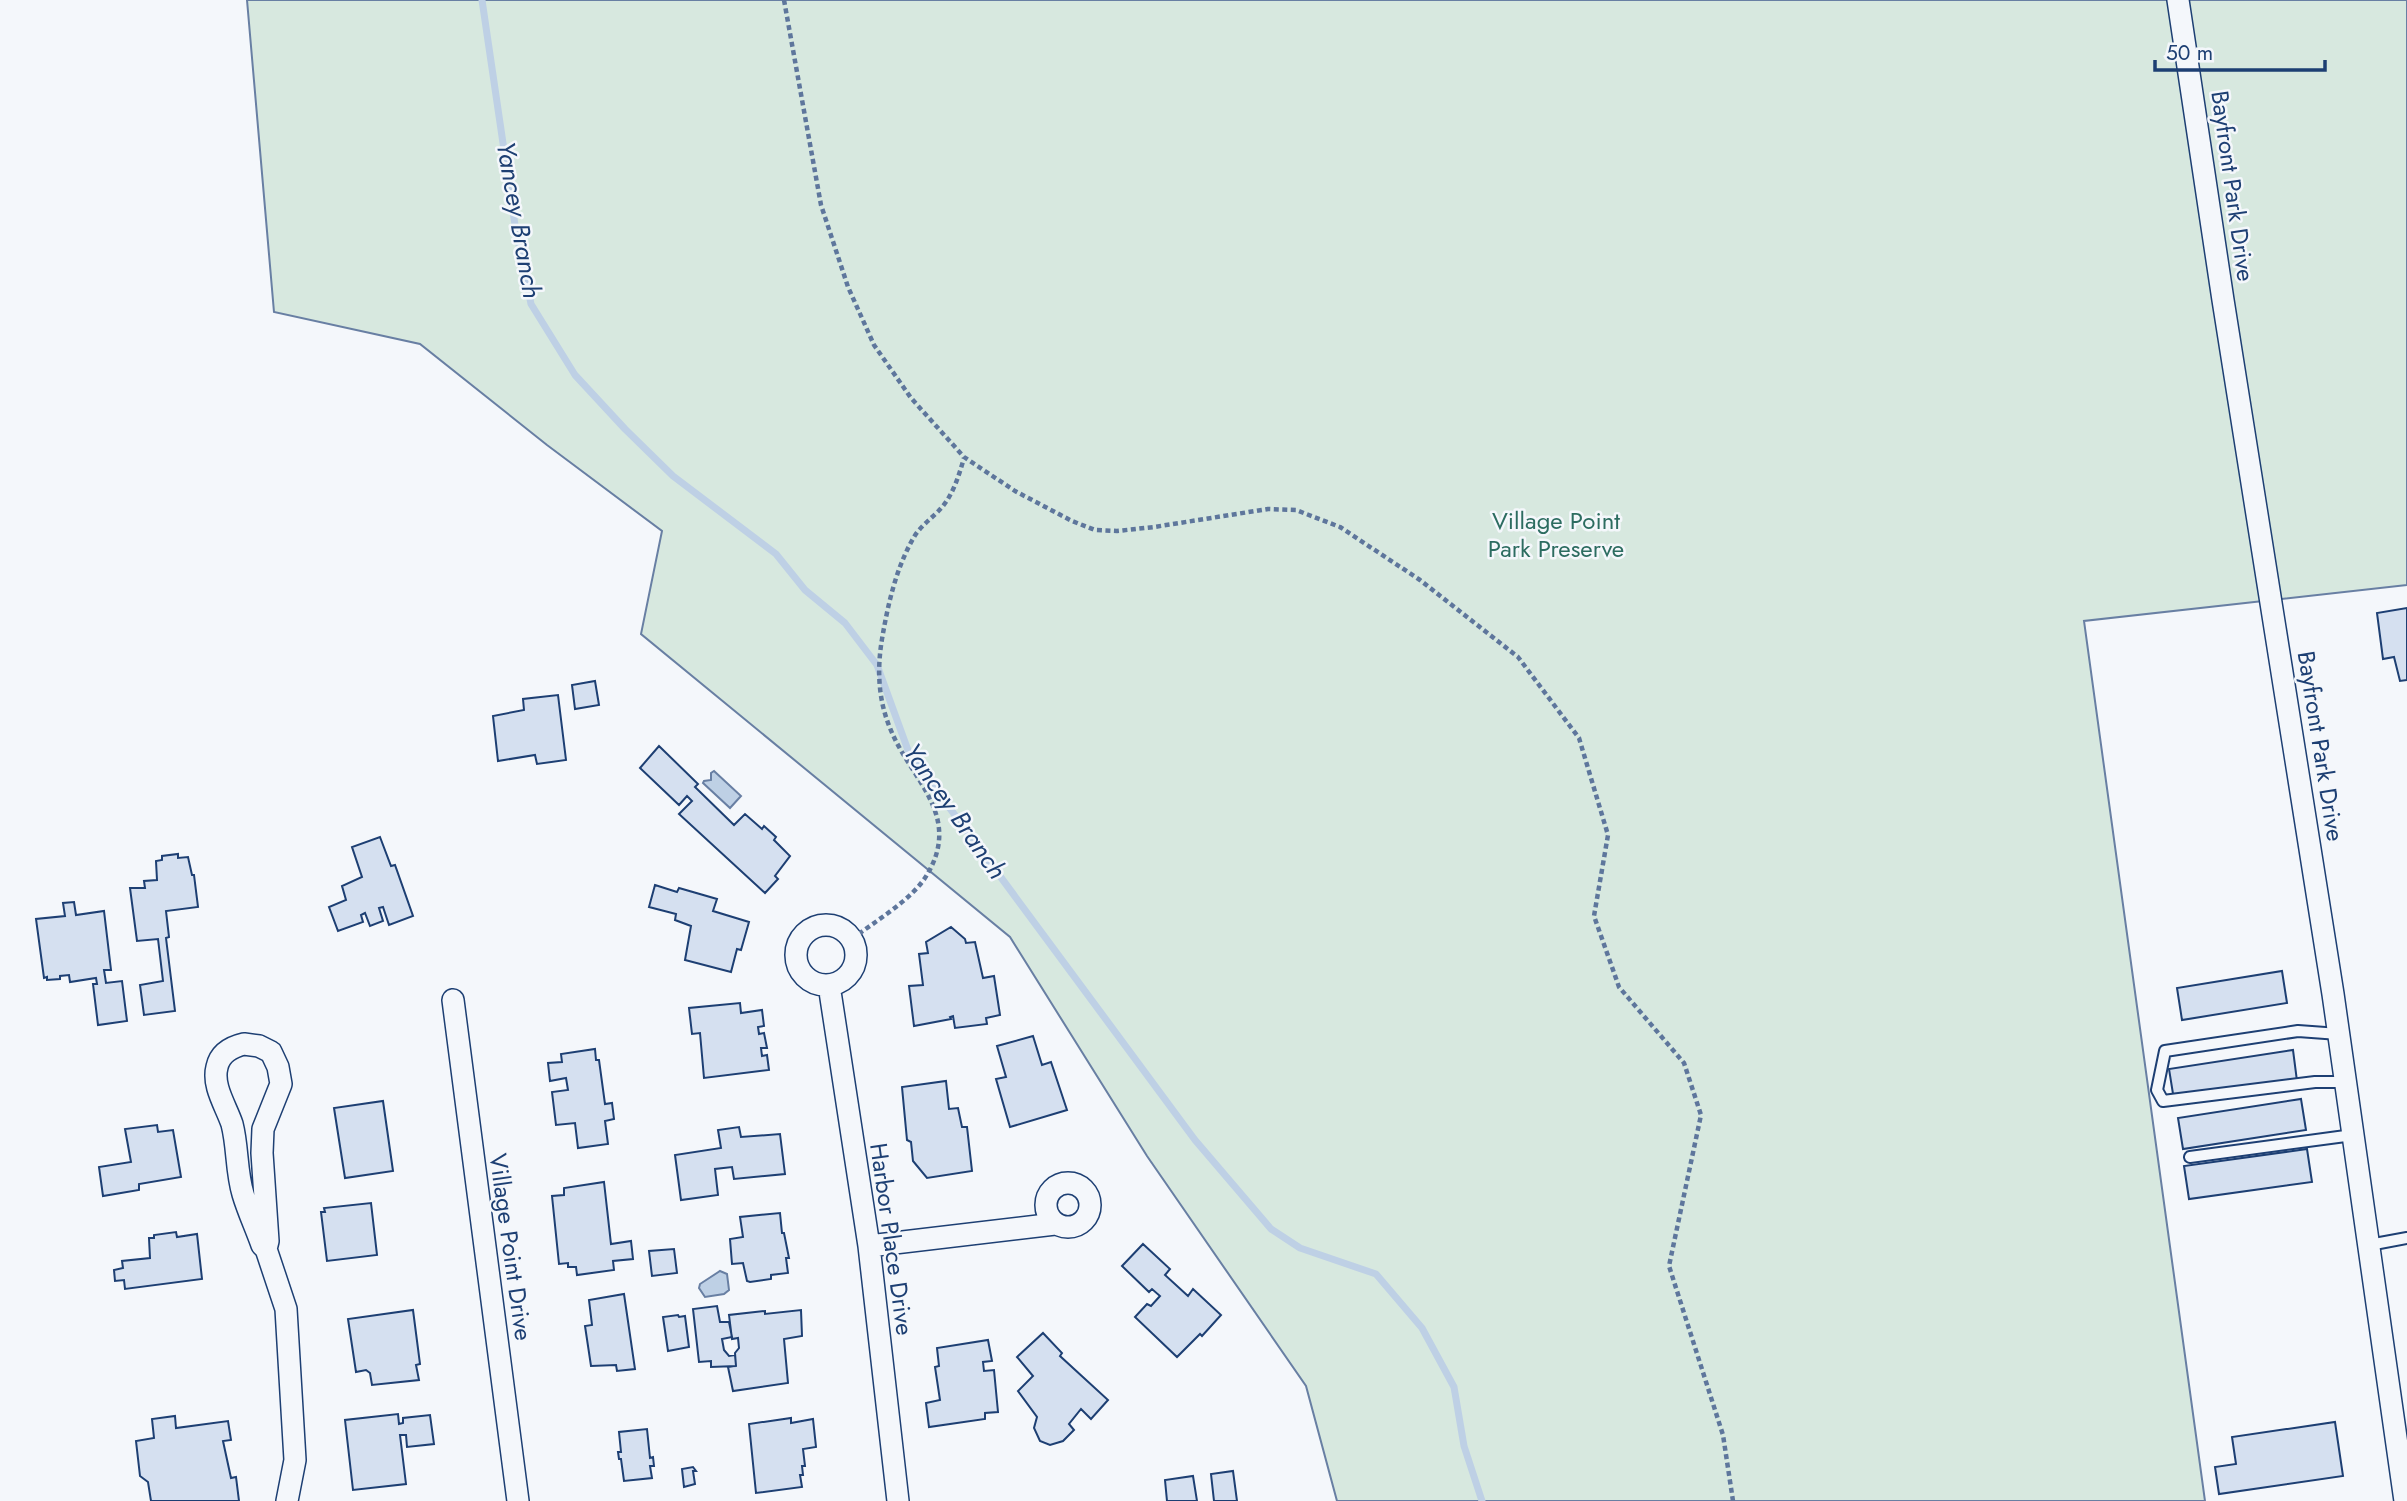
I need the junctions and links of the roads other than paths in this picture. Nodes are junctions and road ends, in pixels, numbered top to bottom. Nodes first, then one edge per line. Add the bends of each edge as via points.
1 (2178, 0) edge
2 (829, 985) junction
3 (453, 1000) dead end
4 (2339, 1034) junction
5 (2346, 1082) junction
6 (2353, 1135) junction
7 (2190, 1157) dead end
8 (1055, 1224) dead end
9 (2407, 1238) edge
10 (2369, 1245) junction
11 (869, 1246) junction
12 (266, 1249) junction
13 (295, 1460) junction
14 (287, 1501) edge
15 (301, 1501) edge
16 (518, 1501) edge
17 (898, 1501) edge
18 (2405, 1501) edge

1 - 4 street, Bayfront Park Drive
2 - 2 street via 810,981 796,957 801,939 825,925 852,939 856,959 847,977
2 - 11 street, Harbor Place Drive
3 - 16 street, Village Point Drive
4 - 5 street, Bayfront Park Drive
4 - 5 lane via 2298,1031 2165,1051 2157,1090 2163,1101
5 - 6 street, Bayfront Park Drive
6 - 7 lane
6 - 10 street, Bayfront Park Drive
8 - 11 street
9 - 10 lane
10 - 18 street, Bayfront Park Drive
11 - 17 street, Harbor Place Drive
12 - 12 street via 263,1129 281,1084 271,1052 244,1044 220,1057 216,1081 237,1147 242,1193
12 - 13 street via 286,1309
13 - 14 street
13 - 15 street

